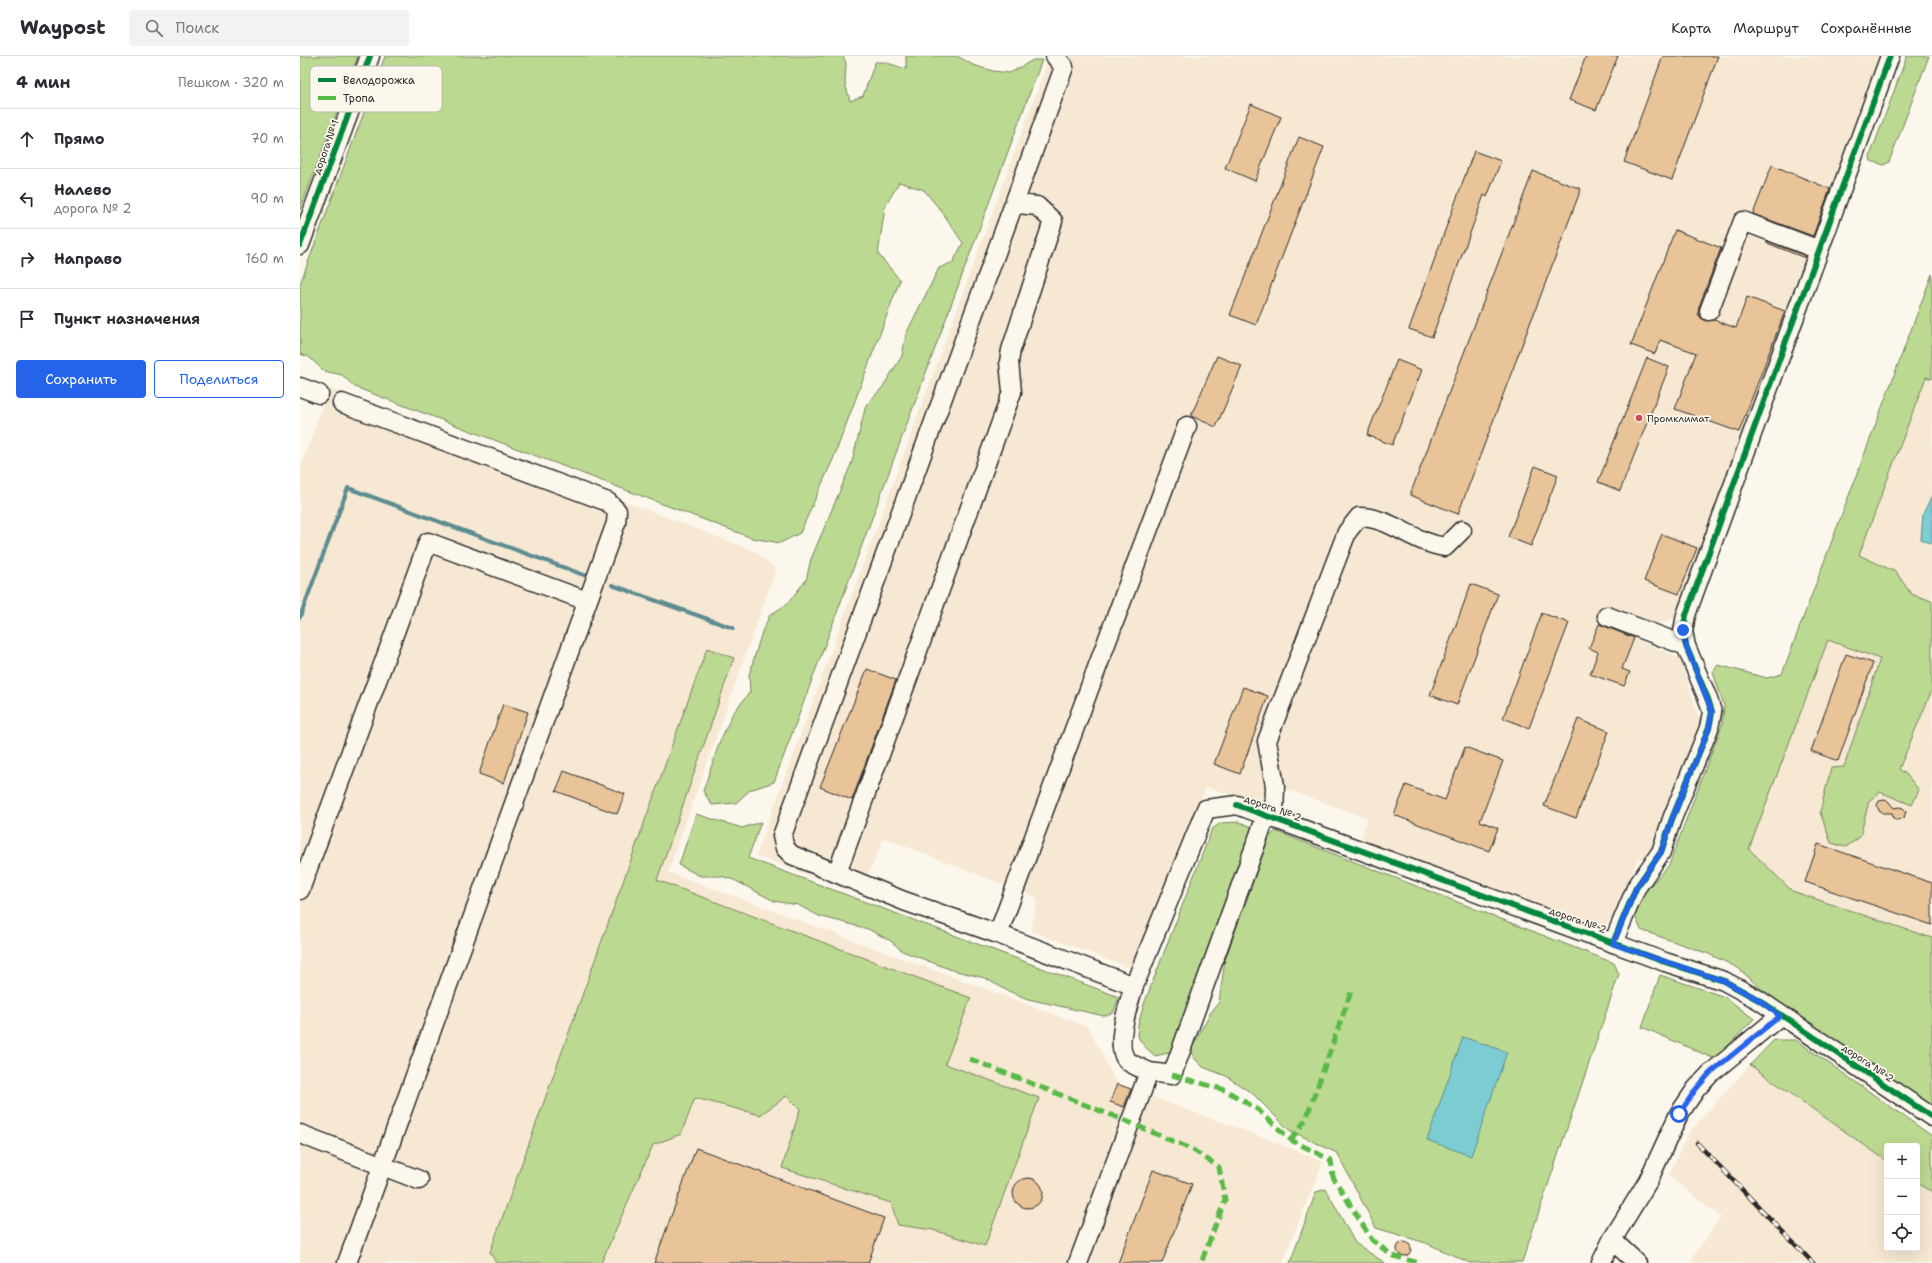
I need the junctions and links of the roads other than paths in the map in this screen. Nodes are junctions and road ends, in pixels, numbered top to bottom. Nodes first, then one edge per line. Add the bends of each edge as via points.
1 (370, 56) edge
2 (1055, 56) edge
3 (1890, 56) edge
4 (366, 66) edge
5 (349, 112) edge
6 (1012, 209) junction
7 (300, 245) edge
8 (1819, 250) junction
9 (1709, 311) dead end
10 (300, 387) edge
11 (319, 394) dead end
12 (342, 403) dead end
13 (1187, 426) dead end
14 (1462, 530) dead end
15 (587, 601) junction
16 (1607, 616) dead end
17 (1686, 646) junction
18 (1270, 818) junction
19 (837, 873) junction
20 (300, 890) edge
21 (998, 934) junction
22 (1613, 944) junction
23 (1134, 986) junction
24 (1780, 1016) junction
25 (1149, 1072) junction
26 (1932, 1117) edge
27 (300, 1134) edge
28 (382, 1165) junction
29 (419, 1180) dead end
30 (1612, 1240) junction
31 (347, 1263) edge
32 (1078, 1263) edge
33 (1601, 1263) edge
34 (1637, 1263) edge

1 - 4 street, дорога № 1
2 - 6 street via 1064,67
3 - 8 street
5 - 7 street, дорога № 1
6 - 19 street via 782,836 785,848 792,855
6 - 19 street via 1018,204 1037,206 1053,221 1011,350 1009,362 1012,392
8 - 9 street via 1743,221
8 - 17 street via 1686,615 1683,630
10 - 11 street
12 - 15 street via 608,502 617,511 616,523
13 - 21 street
14 - 18 street via 1445,547 1432,545 1371,517 1359,517 1347,532 1266,741 1275,786
15 - 20 street via 428,542
15 - 28 street
16 - 17 street
17 - 22 street via 1712,712 1709,728 1661,852 1636,888
18 - 22 street, дорога № 2
18 - 23 street, дорога № 2 via 1237,805 1206,808
18 - 25 street via 1172,1075
19 - 21 street via 904,901
21 - 23 street
22 - 24 street, дорога № 2 via 1724,981 1759,1000
23 - 25 street via 1122,1033 1122,1050 1128,1062
24 - 26 street, дорога № 2
24 - 30 street via 1710,1073 1696,1089 1679,1114 1648,1180
25 - 32 street
27 - 28 street
28 - 29 street
28 - 31 street
30 - 33 street
30 - 34 street

